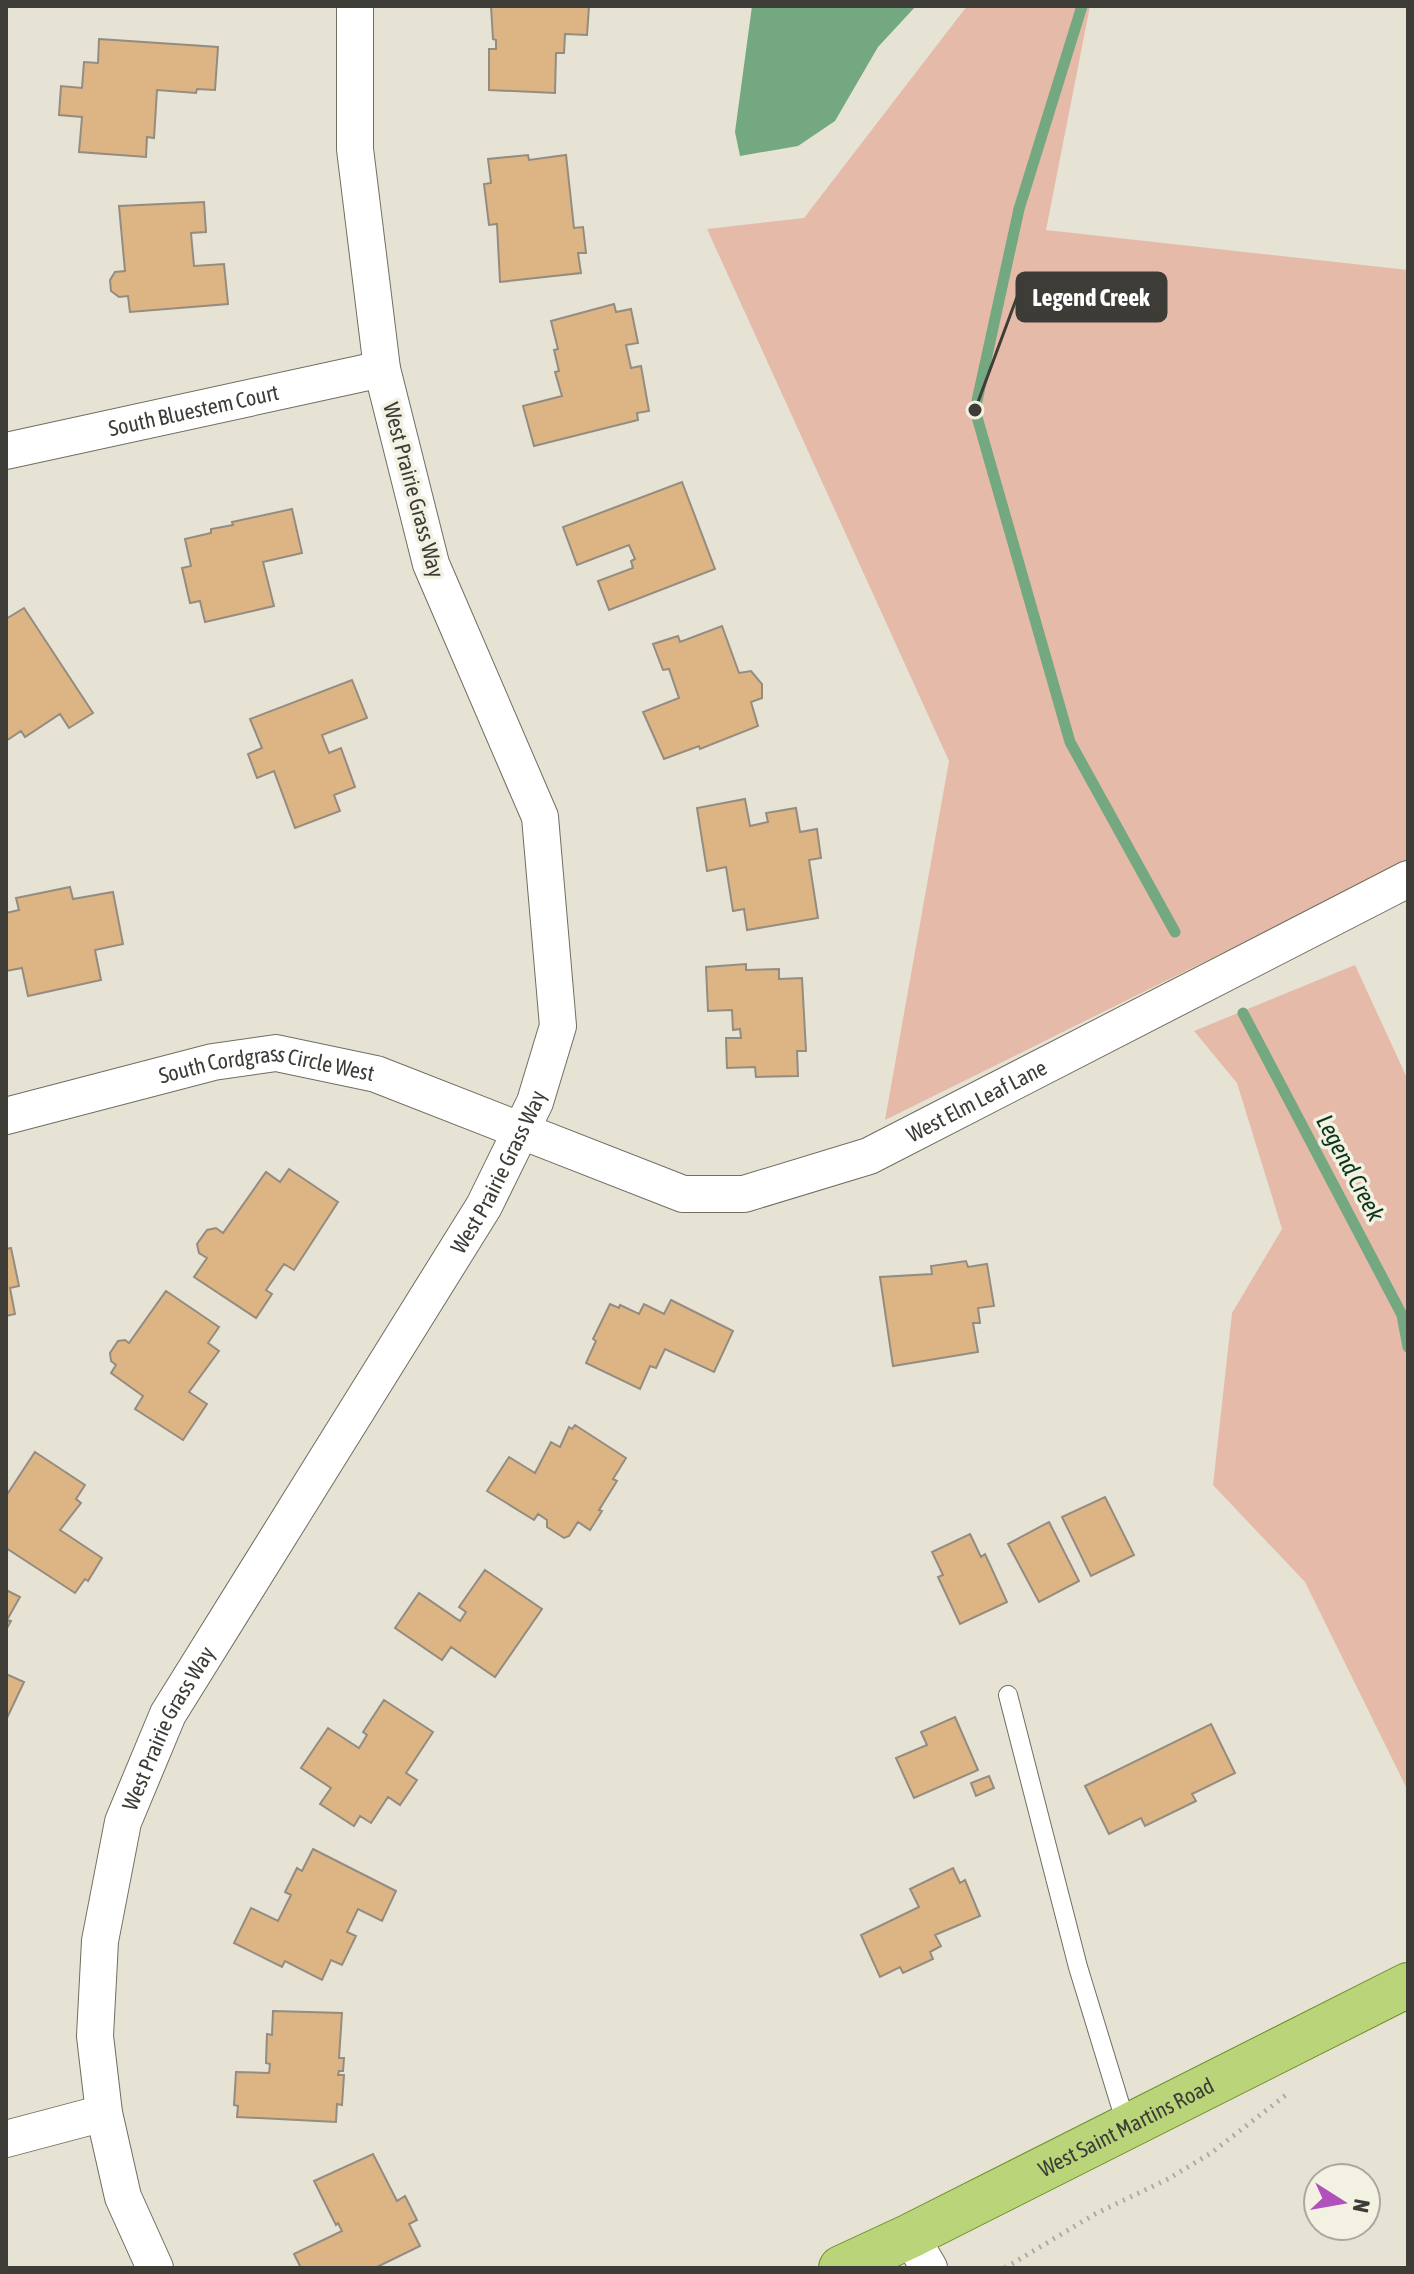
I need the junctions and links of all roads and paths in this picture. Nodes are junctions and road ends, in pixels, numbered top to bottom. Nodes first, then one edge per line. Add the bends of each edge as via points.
1 (355, 6) edge
2 (382, 369) junction
3 (6, 451) edge
4 (1408, 879) edge
5 (6, 1116) edge
6 (522, 1129) junction
7 (1008, 1695) dead end
8 (1408, 1985) edge
9 (1289, 2093) dead end
10 (104, 2113) junction
11 (1127, 2127) junction
12 (6, 2139) edge
13 (920, 2252) edge
14 (155, 2268) edge
15 (841, 2268) edge
16 (1005, 2268) edge

1 - 2 street, West Prairie Grass Way via 355,149
2 - 3 street, South Bluestem Court
2 - 6 street, West Prairie Grass Way via 431,564 540,817 558,1026
4 - 6 street, West Elm Leaf Lane via 869,1156 744,1194 683,1194
5 - 6 street, South Cordgrass Circle West via 213,1062 276,1053 376,1074
6 - 10 street, West Prairie Grass Way via 484,1206 162,1727 123,1822 100,1941 95,2036
7 - 11 lane via 1078,1967
8 - 11 main road, West Saint Martins Road
9 - 16 path via 1200,2160
10 - 12 street
10 - 14 street, West Prairie Grass Way via 123,2197
11 - 13 main road, West Saint Martins Road
13 - 15 main road, West Saint Martins Road

